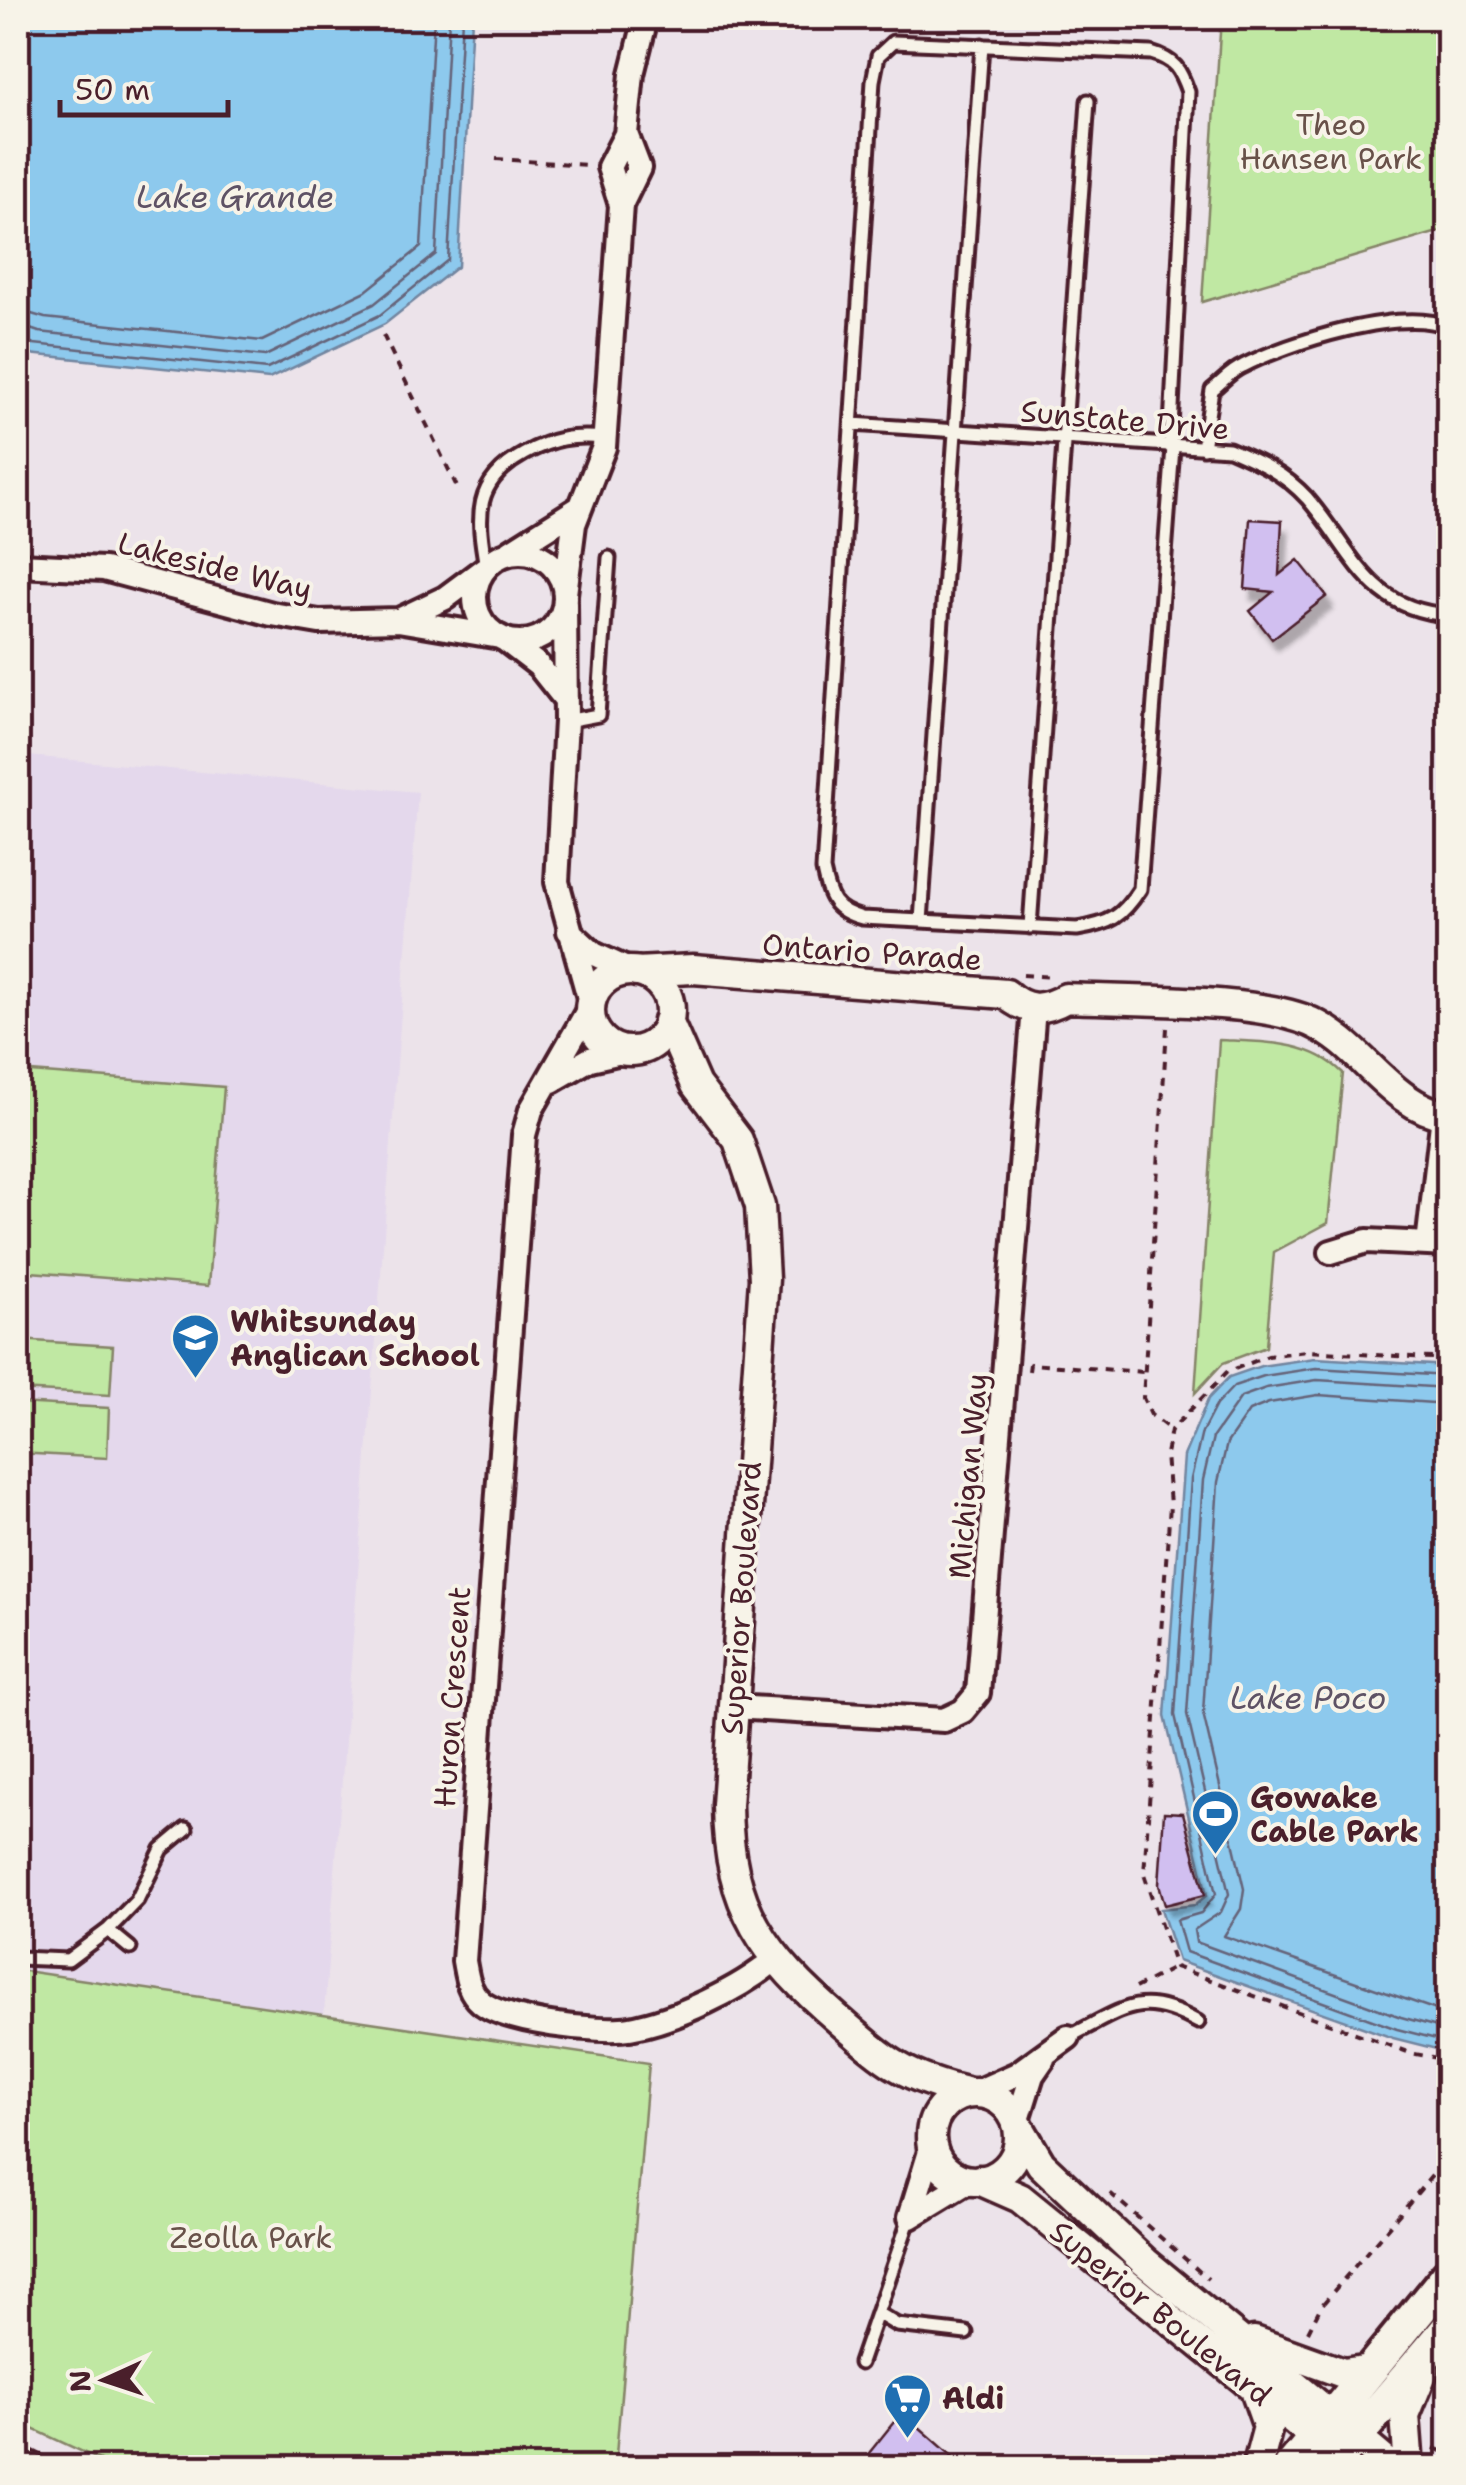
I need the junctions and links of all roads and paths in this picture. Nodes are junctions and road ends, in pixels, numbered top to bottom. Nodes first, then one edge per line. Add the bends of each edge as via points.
1 (646, 18) edge
2 (982, 44) junction
3 (1088, 101) dead end
4 (496, 159) dead end
5 (593, 166) dead end
6 (1448, 327) edge
7 (383, 336) dead end
8 (852, 424) junction
9 (955, 432) junction
10 (605, 438) junction
11 (1061, 440) junction
12 (1172, 447) junction
13 (1203, 448) junction
14 (460, 493) dead end
15 (579, 508) junction
16 (506, 553) junction
17 (1448, 554) edge
18 (609, 558) dead end
19 (18, 565) edge
20 (485, 568) junction
21 (565, 598) junction
22 (1447, 615) edge
23 (398, 620) junction
24 (502, 638) junction
25 (566, 710) junction
26 (921, 921) junction
27 (1030, 926) junction
28 (569, 931) junction
29 (634, 972) junction
30 (730, 974) junction
31 (1014, 974) dead end
32 (1072, 978) dead end
33 (1168, 1004) junction
34 (590, 1006) junction
35 (1034, 1008) junction
36 (669, 1018) junction
37 (626, 1051) junction
38 (549, 1083) junction
39 (696, 1085) junction
40 (1446, 1116) edge
41 (1438, 1244) edge
42 (1331, 1252) dead end
43 (1448, 1359) edge
44 (1170, 1430) junction
45 (733, 1707) junction
46 (186, 1829) dead end
47 (108, 1930) junction
48 (130, 1948) dead end
49 (18, 1958) edge
50 (774, 1960) junction
51 (1175, 1968) junction
52 (1127, 1992) dead end
53 (1198, 2022) dead end
54 (1060, 2043) junction
55 (1448, 2060) edge
56 (892, 2067) junction
57 (972, 2093) junction
58 (1017, 2124) junction
59 (932, 2140) junction
60 (1448, 2157) edge
61 (975, 2180) junction
62 (1100, 2186) dead end
63 (910, 2216) junction
64 (1448, 2275) edge
65 (1219, 2290) dead end
66 (877, 2312) junction
67 (1226, 2328) junction
68 (1448, 2332) edge
69 (966, 2333) dead end
70 (1303, 2343) dead end
71 (860, 2362) dead end
72 (1372, 2369) junction
73 (1254, 2391) junction
74 (1338, 2447) edge
75 (18, 2458) edge
76 (38, 2468) edge
77 (1257, 2468) edge
78 (1290, 2468) edge
79 (1393, 2468) edge
80 (1410, 2468) edge

1 - 10 street via 626,134 609,170 621,205
2 - 8 lane via 893,42 878,56
2 - 9 lane
2 - 12 lane via 1151,54 1170,58 1181,70 1188,92
3 - 11 lane
4 - 5 path
6 - 13 lane via 1408,320 1295,344 1239,367 1212,390
7 - 14 path
8 - 9 lane, Sunstate Drive
8 - 26 lane via 824,870 840,912
9 - 11 lane, Sunstate Drive
9 - 26 lane
10 - 15 street
10 - 20 lane via 554,438 494,474 482,505
11 - 12 lane, Sunstate Drive
11 - 27 lane
12 - 13 lane, Sunstate Drive
12 - 27 lane via 1140,889 1124,914 1108,924
13 - 22 lane, Sunstate Drive via 1229,450 1274,468 1306,497 1382,596 1419,613
15 - 16 street
15 - 21 street
16 - 20 street
16 - 21 street via 534,553 550,562
17 - 22 lane
18 - 25 lane via 598,715
19 - 23 street, Lakeside Way via 104,569 319,622
20 - 23 street, Lakeside Way via 432,606
20 - 24 street via 475,604 482,621
21 - 24 street via 559,620 539,638
21 - 25 street
23 - 24 street, Lakeside Way
24 - 25 street via 538,665
25 - 28 street via 557,867
26 - 27 lane
28 - 29 street via 594,954
28 - 34 street
29 - 30 street, Ontario Parade via 683,968
29 - 34 street via 608,978
29 - 36 street via 662,988
30 - 35 street, Ontario Parade via 1006,994
30 - 36 street, Ontario Parade via 689,990
31 - 32 path
33 - 35 street, Ontario Parade via 1066,998
33 - 40 street, Ontario Parade via 1267,1010 1309,1021 1342,1039 1402,1098
33 - 44 path via 1143,1398 1151,1416
34 - 37 street via 598,1036
34 - 38 street, Huron Crescent
35 - 45 street, Michigan Way via 978,1693 944,1720
36 - 37 street via 649,1046
36 - 39 street, Superior Boulevard
37 - 38 street via 590,1059
37 - 39 street, Superior Boulevard
38 - 50 street, Huron Crescent via 528,1118 523,1148 468,1896 464,1961 470,1990 506,2016 630,2028 732,1992
39 - 45 street, Superior Boulevard via 738,1140 760,1206 764,1279
40 - 41 street
41 - 42 street via 1367,1240
43 - 44 path via 1340,1351 1260,1360 1227,1372
44 - 51 path via 1144,1874
45 - 50 street, Superior Boulevard via 730,1861 744,1908
46 - 47 lane via 162,1849 137,1900
47 - 48 lane
47 - 49 lane via 68,1960
50 - 56 street, Superior Boulevard
51 - 52 path
51 - 55 path
53 - 54 lane via 1164,2005 1143,2004
54 - 57 street via 1010,2078
54 - 58 street via 1032,2075
56 - 57 street, Superior Boulevard
56 - 59 street, Superior Boulevard via 915,2097
57 - 58 street via 998,2099
57 - 59 street via 946,2105
58 - 61 street via 1010,2164
58 - 67 street, Superior Boulevard via 1041,2164
59 - 61 street via 946,2169
59 - 63 street
60 - 70 path via 1321,2306
61 - 63 street
61 - 73 street, Superior Boulevard via 1020,2198
62 - 65 path
63 - 66 lane
64 - 72 main road
66 - 69 lane via 898,2325
66 - 71 lane
67 - 72 street via 1343,2373
67 - 74 street, Superior Boulevard
68 - 74 main road
68 - 80 street via 1408,2401 1404,2435
72 - 74 main road
73 - 74 street, Superior Boulevard
73 - 77 street via 1268,2424
74 - 78 main road
74 - 79 street
75 - 76 street

